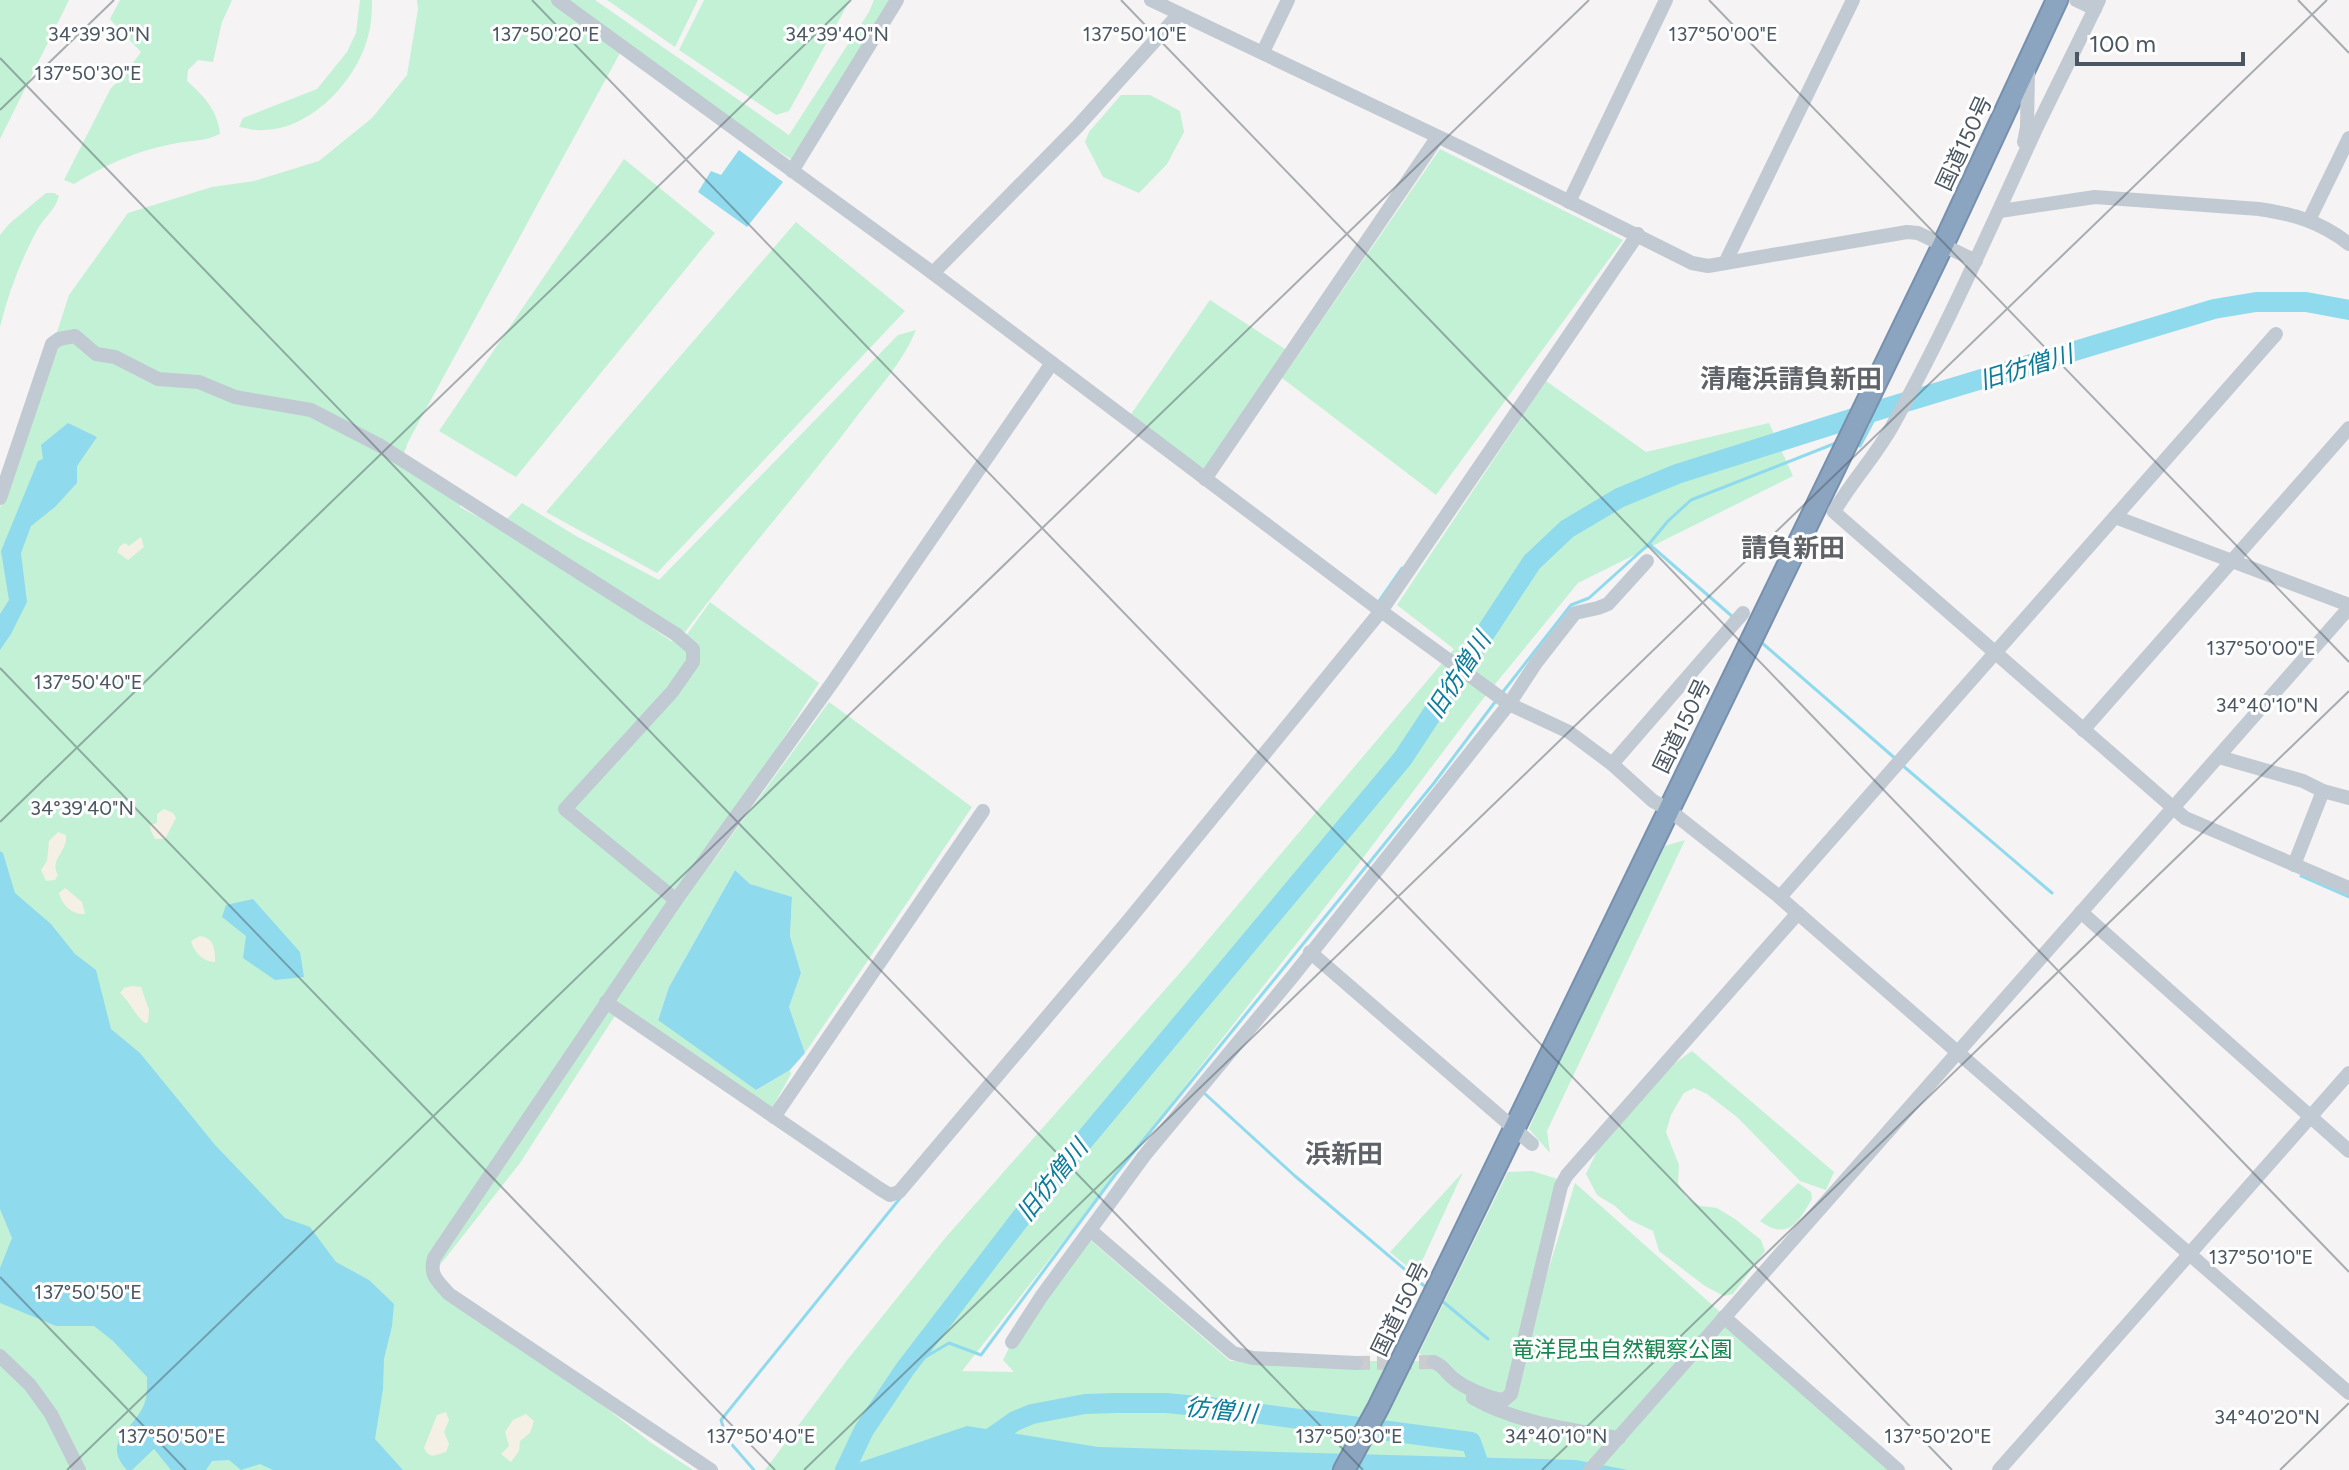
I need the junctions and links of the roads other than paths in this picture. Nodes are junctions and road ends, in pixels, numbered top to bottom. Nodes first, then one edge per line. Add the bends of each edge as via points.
1 (558, 0) edge
2 (897, 0) edge
3 (1151, 0) edge
4 (1288, 0) edge
5 (1666, 0) edge
6 (1853, 0) edge
7 (2057, 0) edge
8 (2076, 0) edge
9 (2097, 4) edge
10 (1179, 14) junction
11 (1263, 52) junction
12 (2028, 63) junction
13 (1437, 138) junction
14 (2349, 138) edge
15 (792, 171) junction
16 (2017, 172) junction
17 (1569, 202) junction
18 (2000, 211) junction
19 (2309, 220) junction
20 (1638, 234) junction
21 (2349, 244) edge
22 (1943, 245) junction
23 (1976, 261) junction
24 (1725, 263) junction
25 (933, 273) junction
26 (2276, 334) dead end
27 (1052, 363) junction
28 (2349, 428) edge
29 (1205, 479) junction
30 (0, 498) edge
31 (2115, 517) junction
32 (1647, 561) dead end
33 (2232, 562) junction
34 (2349, 607) edge
35 (1381, 611) junction
36 (1743, 613) dead end
37 (1996, 653) junction
38 (1509, 704) junction
39 (2083, 730) junction
40 (2219, 757) junction
41 (1612, 764) junction
42 (2323, 791) junction
43 (2349, 798) edge
44 (1668, 809) junction
45 (2173, 809) junction
46 (983, 811) dead end
47 (2294, 865) junction
48 (2349, 888) edge
49 (1780, 897) junction
50 (676, 900) junction
51 (2081, 912) junction
52 (1798, 913) junction
53 (1310, 952) junction
54 (606, 1002) junction
55 (1958, 1051) junction
56 (2349, 1073) edge
57 (774, 1117) junction
58 (2310, 1118) junction
59 (1514, 1128) junction
60 (1532, 1144) dead end
61 (2349, 1151) edge
62 (1090, 1230) junction
63 (2190, 1254) junction
64 (1724, 1317) junction
65 (1012, 1342) dead end
66 (0, 1356) edge
67 (1356, 1363) tunnel mouth
68 (2349, 1393) edge
69 (1619, 1438) junction
70 (79, 1470) edge
71 (711, 1470) edge
72 (1344, 1470) edge
73 (1590, 1470) edge
74 (1898, 1470) edge
75 (1999, 1470) edge

1 - 15 street
2 - 15 street
3 - 10 street
4 - 11 street
5 - 17 street
6 - 24 street
7 - 12 highway, 国道150号
8 - 9 street
9 - 16 street
10 - 11 street
10 - 25 street
11 - 13 street
12 - 16 street via 2027,127
12 - 22 highway, 国道150号
13 - 17 street
13 - 29 street
14 - 19 street
15 - 25 street
16 - 18 street
17 - 20 street
18 - 19 street via 2095,197 2259,209
18 - 23 street
19 - 21 street
20 - 24 street via 1692,263
20 - 35 street
22 - 23 street
22 - 24 street via 1907,232
22 - 44 highway, 国道150号
23 - 37 street via 1882,445 1834,512
25 - 27 street
26 - 31 street
27 - 29 street
27 - 50 street via 828,690
28 - 33 street
29 - 35 street
30 - 50 street via 52,344 75,336 96,354 115,357 158,379 199,382 235,397 311,410 379,445 693,649 693,662 672,692 565,809
31 - 33 street
31 - 37 street
32 - 38 street via 1608,604 1575,613
33 - 34 street
33 - 39 street
34 - 40 street
35 - 38 street
35 - 57 street via 899,1192 890,1195
36 - 41 street
37 - 39 street
37 - 49 street
38 - 41 street via 1569,732
38 - 53 street
39 - 45 street
40 - 42 street
40 - 45 street
41 - 44 street
42 - 43 street
42 - 47 street
44 - 49 street
44 - 59 highway, 国道150号
45 - 47 street
45 - 51 street
46 - 57 street
47 - 48 street
49 - 52 street
50 - 54 street
51 - 55 street
51 - 58 street
52 - 55 street
52 - 69 street via 1567,1175 1511,1394 1504,1400 1487,1396 1453,1379 1439,1364 1446,1383 1493,1410
53 - 59 street
53 - 62 street
54 - 57 street
54 - 71 street via 431,1268 449,1294
55 - 63 street
55 - 64 street
56 - 58 street
58 - 61 street
58 - 63 street
59 - 60 street
59 - 72 highway, 国道150号
62 - 65 street
62 - 67 street via 1233,1353
63 - 68 street
63 - 75 street
64 - 69 street
64 - 74 street
66 - 70 street via 51,1414
69 - 73 street

